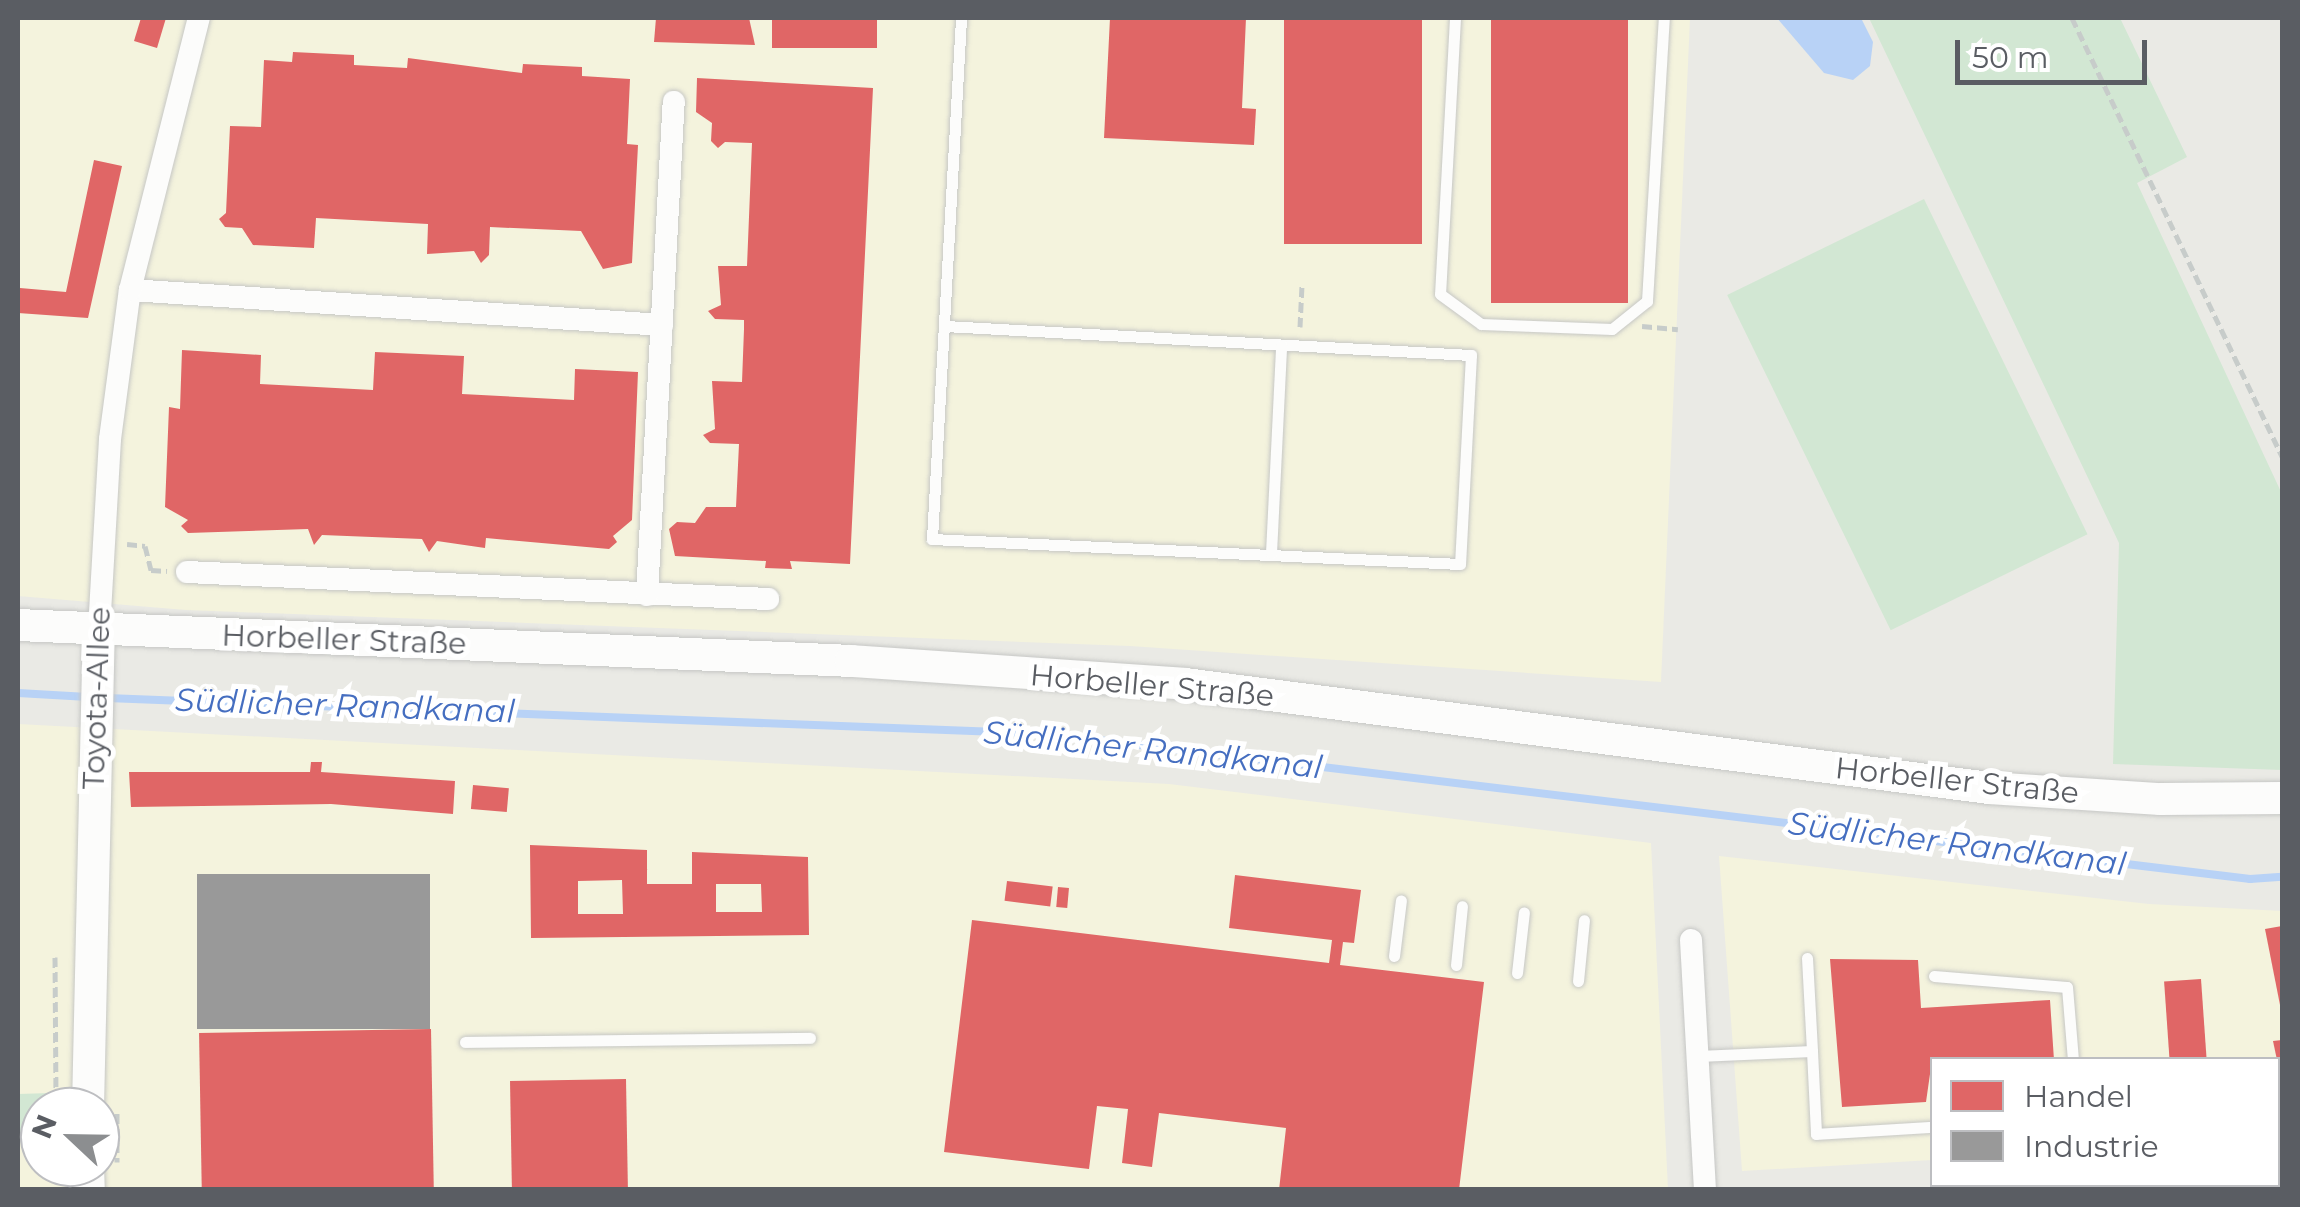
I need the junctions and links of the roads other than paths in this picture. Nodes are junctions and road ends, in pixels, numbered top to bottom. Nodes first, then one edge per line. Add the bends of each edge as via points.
1 (200, 18) edge
2 (961, 18) edge
3 (1456, 18) edge
4 (1664, 18) edge
5 (674, 102) dead end
6 (130, 290) junction
7 (662, 325) junction
8 (945, 326) junction
9 (1281, 345) junction
10 (1271, 553) junction
11 (186, 572) road end
12 (647, 595) junction
13 (768, 599) dead end
14 (18, 625) edge
15 (99, 630) junction
16 (2282, 798) edge
17 (1401, 900) dead end
18 (1462, 906) dead end
19 (1524, 912) dead end
20 (1584, 920) dead end
21 (1691, 940) dead end
22 (1394, 956) dead end
23 (1806, 958) dead end
24 (1456, 965) dead end
25 (1517, 973) dead end
26 (1934, 976) dead end
27 (1578, 981) dead end
28 (810, 1038) dead end
29 (465, 1042) dead end
30 (1812, 1051) junction
31 (1698, 1056) junction
32 (2073, 1057) edge
33 (88, 1087) edge
34 (1930, 1127) edge
35 (1705, 1190) edge

1 - 6 street, Toyota-Allee
2 - 8 lane
3 - 4 lane via 1440,294 1481,324 1612,329 1634,318 1647,301
5 - 7 street
6 - 7 street
6 - 15 street, Toyota-Allee via 110,439
7 - 12 street
8 - 9 lane
8 - 10 lane via 932,539
9 - 10 lane
9 - 10 lane via 1471,355 1460,564
11 - 12 street
12 - 13 street
14 - 15 main road, Horbeller Straße
15 - 16 main road, Horbeller Straße via 851,661 1185,684 1990,788 2161,799
15 - 33 main road, Toyota-Allee
17 - 22 lane
18 - 24 lane
19 - 25 lane
20 - 27 lane
21 - 31 street
23 - 30 lane
26 - 32 lane via 2068,988
28 - 29 lane
30 - 31 lane
30 - 34 lane via 1816,1134
31 - 35 street

